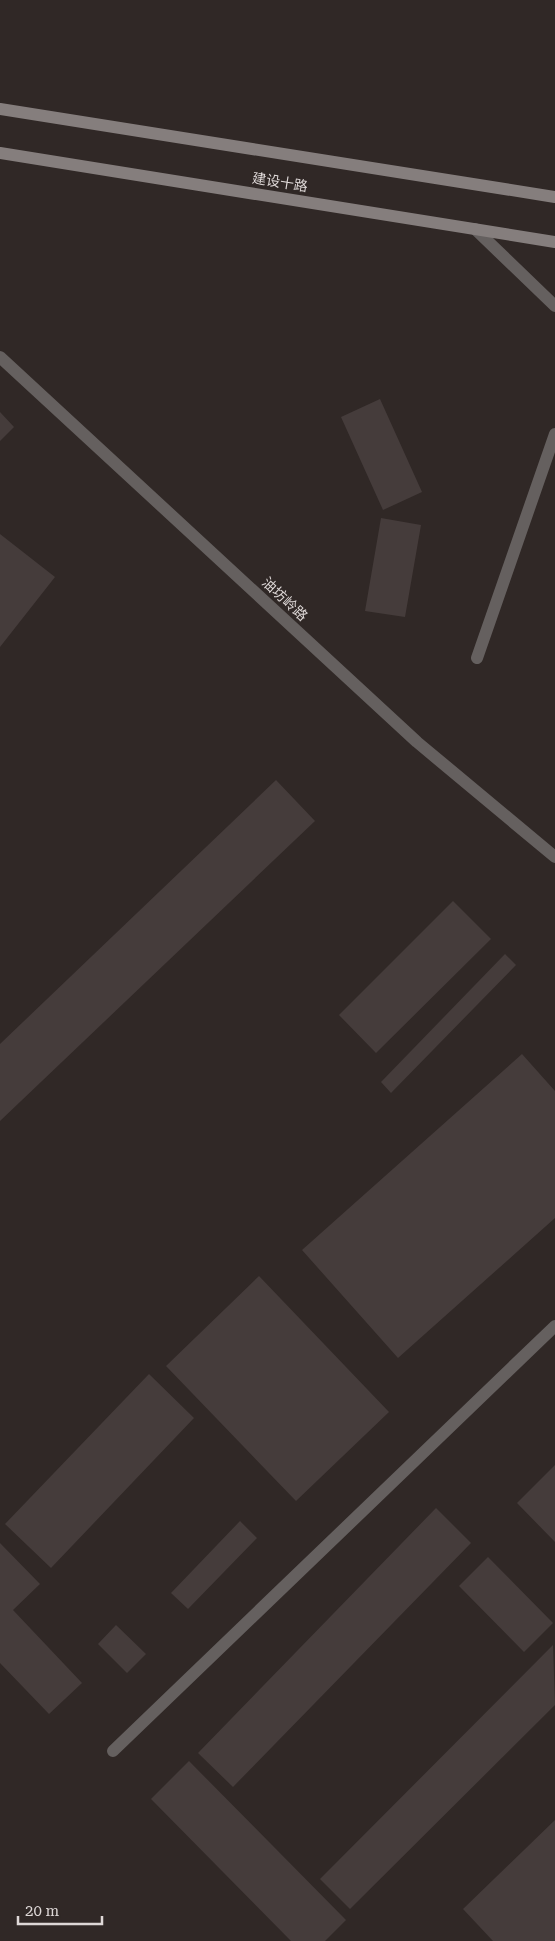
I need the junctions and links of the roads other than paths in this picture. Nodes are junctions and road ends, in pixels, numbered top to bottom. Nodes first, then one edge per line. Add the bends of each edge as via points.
1 (0, 109) edge
2 (0, 153) edge
3 (555, 197) edge
4 (475, 229) junction
5 (555, 242) edge
6 (555, 306) edge
7 (0, 357) edge
8 (555, 434) edge
9 (477, 658) dead end
10 (555, 856) edge
11 (555, 1326) edge
12 (113, 1751) dead end

1 - 3 main road, 建设十路
2 - 4 main road, 建设十路
4 - 5 main road, 建设十路
4 - 6 street
7 - 10 street, 油坊岭路 via 417,742
8 - 9 street
11 - 12 street

